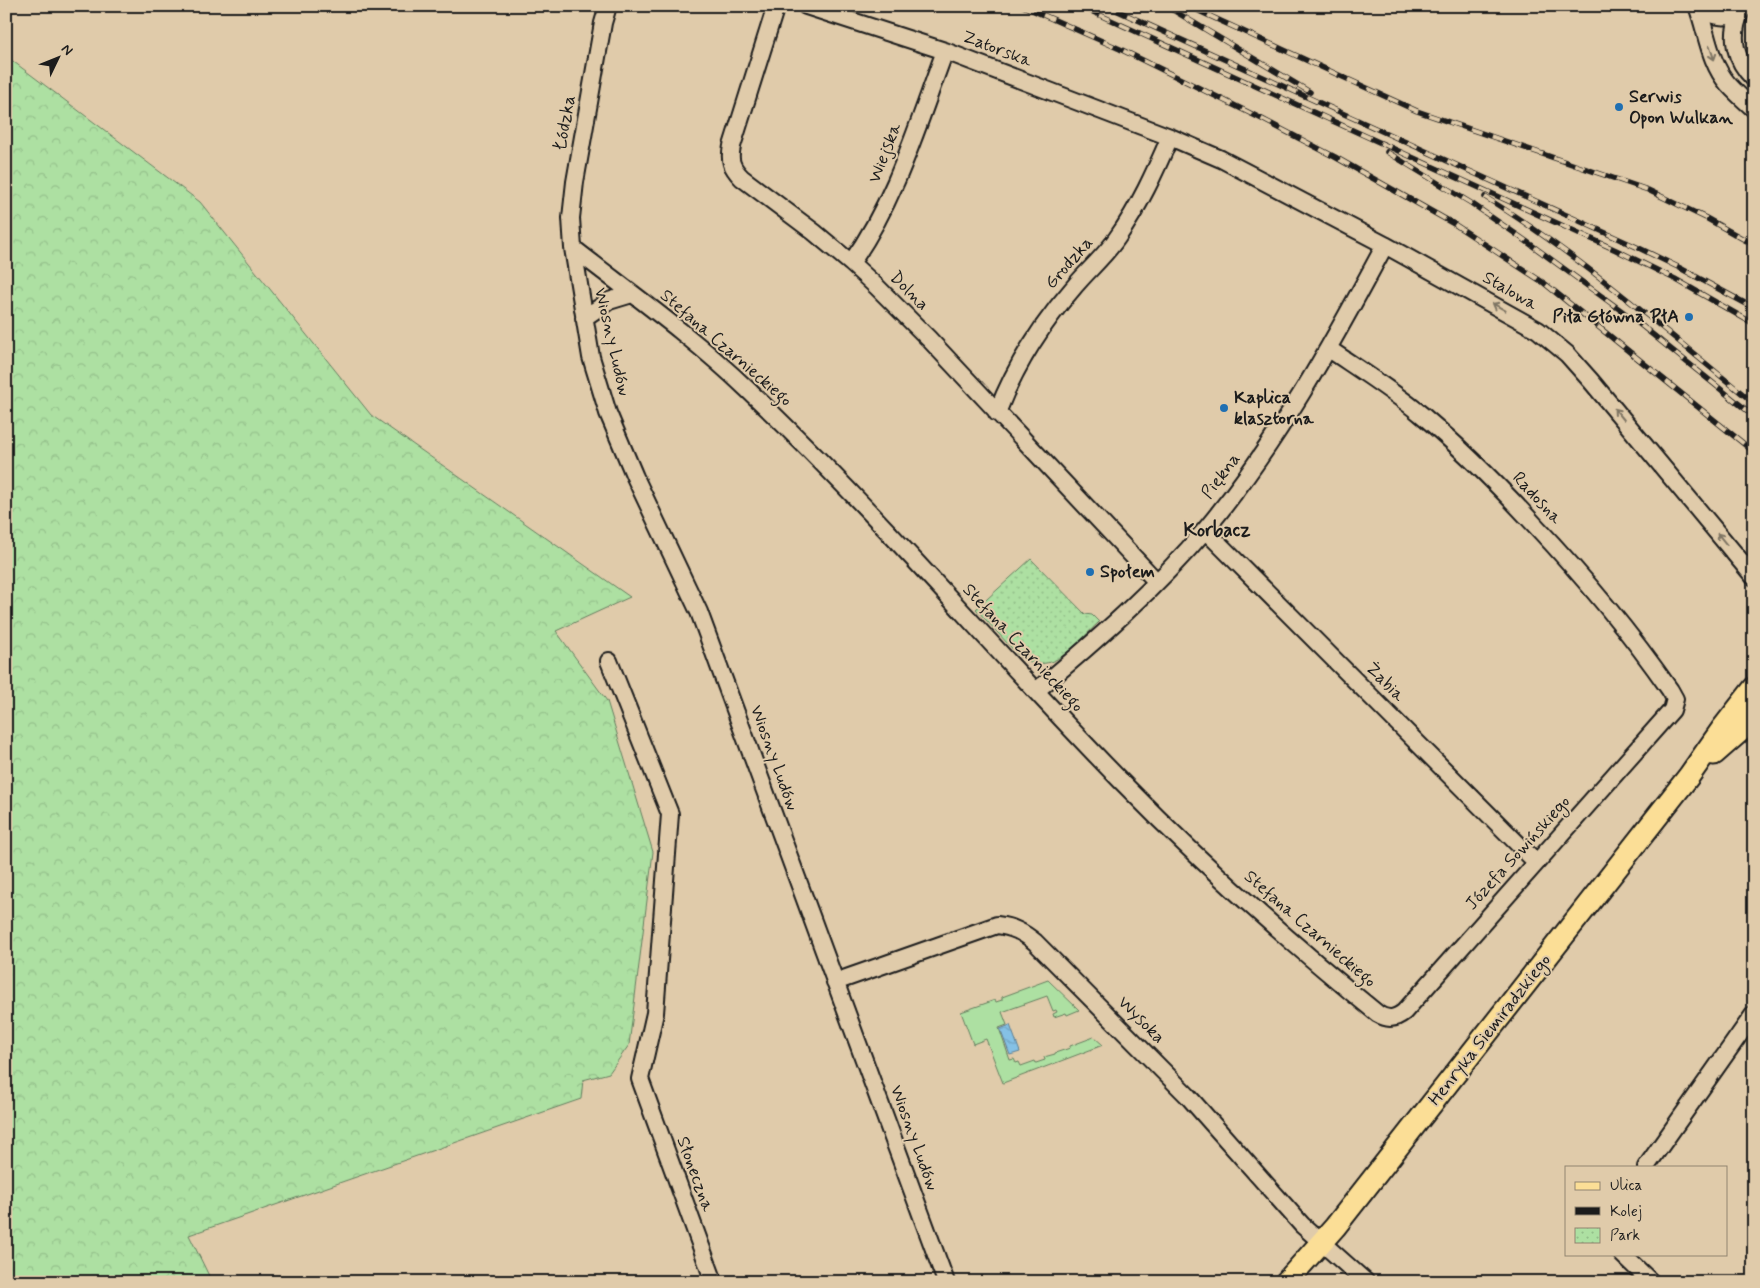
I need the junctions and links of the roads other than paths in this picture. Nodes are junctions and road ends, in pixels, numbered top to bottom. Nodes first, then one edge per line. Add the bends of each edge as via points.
1 (608, 6) edge
2 (776, 6) edge
3 (806, 6) edge
4 (1697, 6) edge
5 (1744, 9) edge
6 (946, 52) junction
7 (1754, 79) edge
8 (1754, 109) edge
9 (1170, 137) junction
10 (1386, 244) junction
11 (573, 248) junction
12 (851, 263) junction
13 (632, 294) junction
14 (584, 318) junction
15 (1329, 348) junction
16 (996, 413) junction
17 (1205, 530) junction
18 (1754, 577) edge
19 (1157, 582) junction
20 (609, 661) dead end
21 (1754, 688) edge
22 (1036, 691) junction
23 (1672, 710) joint
24 (1754, 719) edge
25 (1689, 776) junction
26 (1536, 862) junction
27 (835, 982) junction
28 (1754, 1014) edge
29 (1392, 1018) joint
30 (1647, 1166) edge
31 (1322, 1244) junction
32 (1624, 1256) edge
33 (714, 1282) edge
34 (946, 1282) edge
35 (1286, 1282) edge
36 (1366, 1282) edge
37 (1651, 1282) edge

1 - 11 street, Łódzka via 575,182 571,218
2 - 12 street, Dolna via 730,161 742,178
3 - 6 street, Zatorska
4 - 5 street via 1714,16 1723,17
4 -> 8 street via 1718,69
5 - 7 street via 1735,28 1736,48 1742,66
6 - 9 street, Zatorska
6 - 12 street, Wiejska via 882,214
9 - 10 street, Stalowa via 1221,158
9 - 16 street, Grodzka via 1131,217 1116,240 1043,326 1028,348
10 - 15 street, Piękna
18 -> 10 street, Stalowa via 1560,347 1518,318
11 - 13 street, Stefana Czarnieckiego
11 - 14 street, Wiosny Ludów
12 - 16 street, Dolna via 929,339
13 - 14 street, Stefana Czarnieckiego via 609,301
13 - 22 street, Stefana Czarnieckiego via 724,368 785,425
14 - 27 street, Wiosny Ludów via 591,357 608,413 698,612
15 - 17 street, Piękna via 1275,437
15 - 23 street, Radosna via 1420,413 1453,442 1557,548 1632,637 1674,695
16 - 19 street, Dolna
17 - 19 street, Piękna
17 - 26 street, Żabia
19 - 22 street, Piękna via 1098,639
20 - 33 street, Słoneczna via 670,814 655,1013 640,1079
21 - 25 main road, Henryka Siemiradzkiego
22 - 29 street, Stefana Czarnieckiego via 1167,827 1256,911 1378,1014
23 - 26 street, Józefa Sowińskiego
24 - 25 main road, Henryka Siemiradzkiego
25 - 31 main road, Henryka Siemiradzkiego
26 - 29 street, Józefa Sowińskiego via 1404,1012
27 - 31 street, Wysoka via 997,925 1023,932 1187,1095
27 - 34 street, Wiosny Ludów
28 - 30 street
31 - 35 main road, Henryka Siemiradzkiego
31 - 36 street, Wysoka
32 - 37 street

